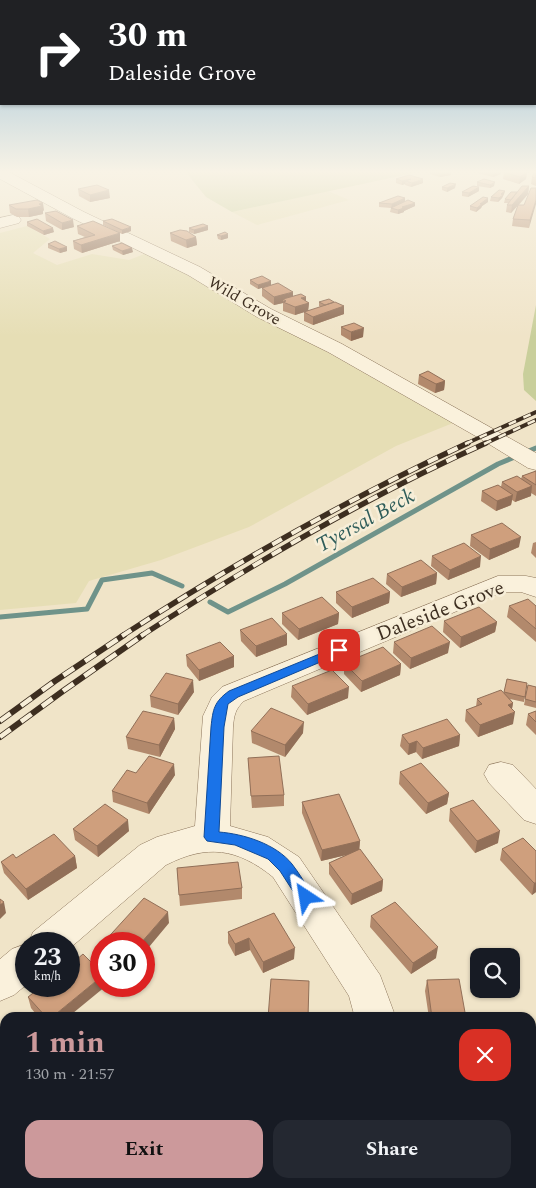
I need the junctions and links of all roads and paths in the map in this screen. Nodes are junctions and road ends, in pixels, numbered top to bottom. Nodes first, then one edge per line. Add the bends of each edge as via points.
1 (102, 226) edge
2 (526, 457) edge
3 (536, 589) edge
4 (501, 774) dead end
5 (536, 811) edge
6 (212, 837) junction
7 (61, 932) edge
8 (15, 970) edge
9 (0, 983) edge
10 (375, 1012) edge

1 - 2 street, Wild Grove via 194,271
3 - 6 street, Daleside Grove via 526,584 498,584 242,690 223,701 217,727
4 - 5 street
6 - 7 street via 191,839 154,855
6 - 10 street via 237,839 257,846 286,867 366,988
8 - 9 street

